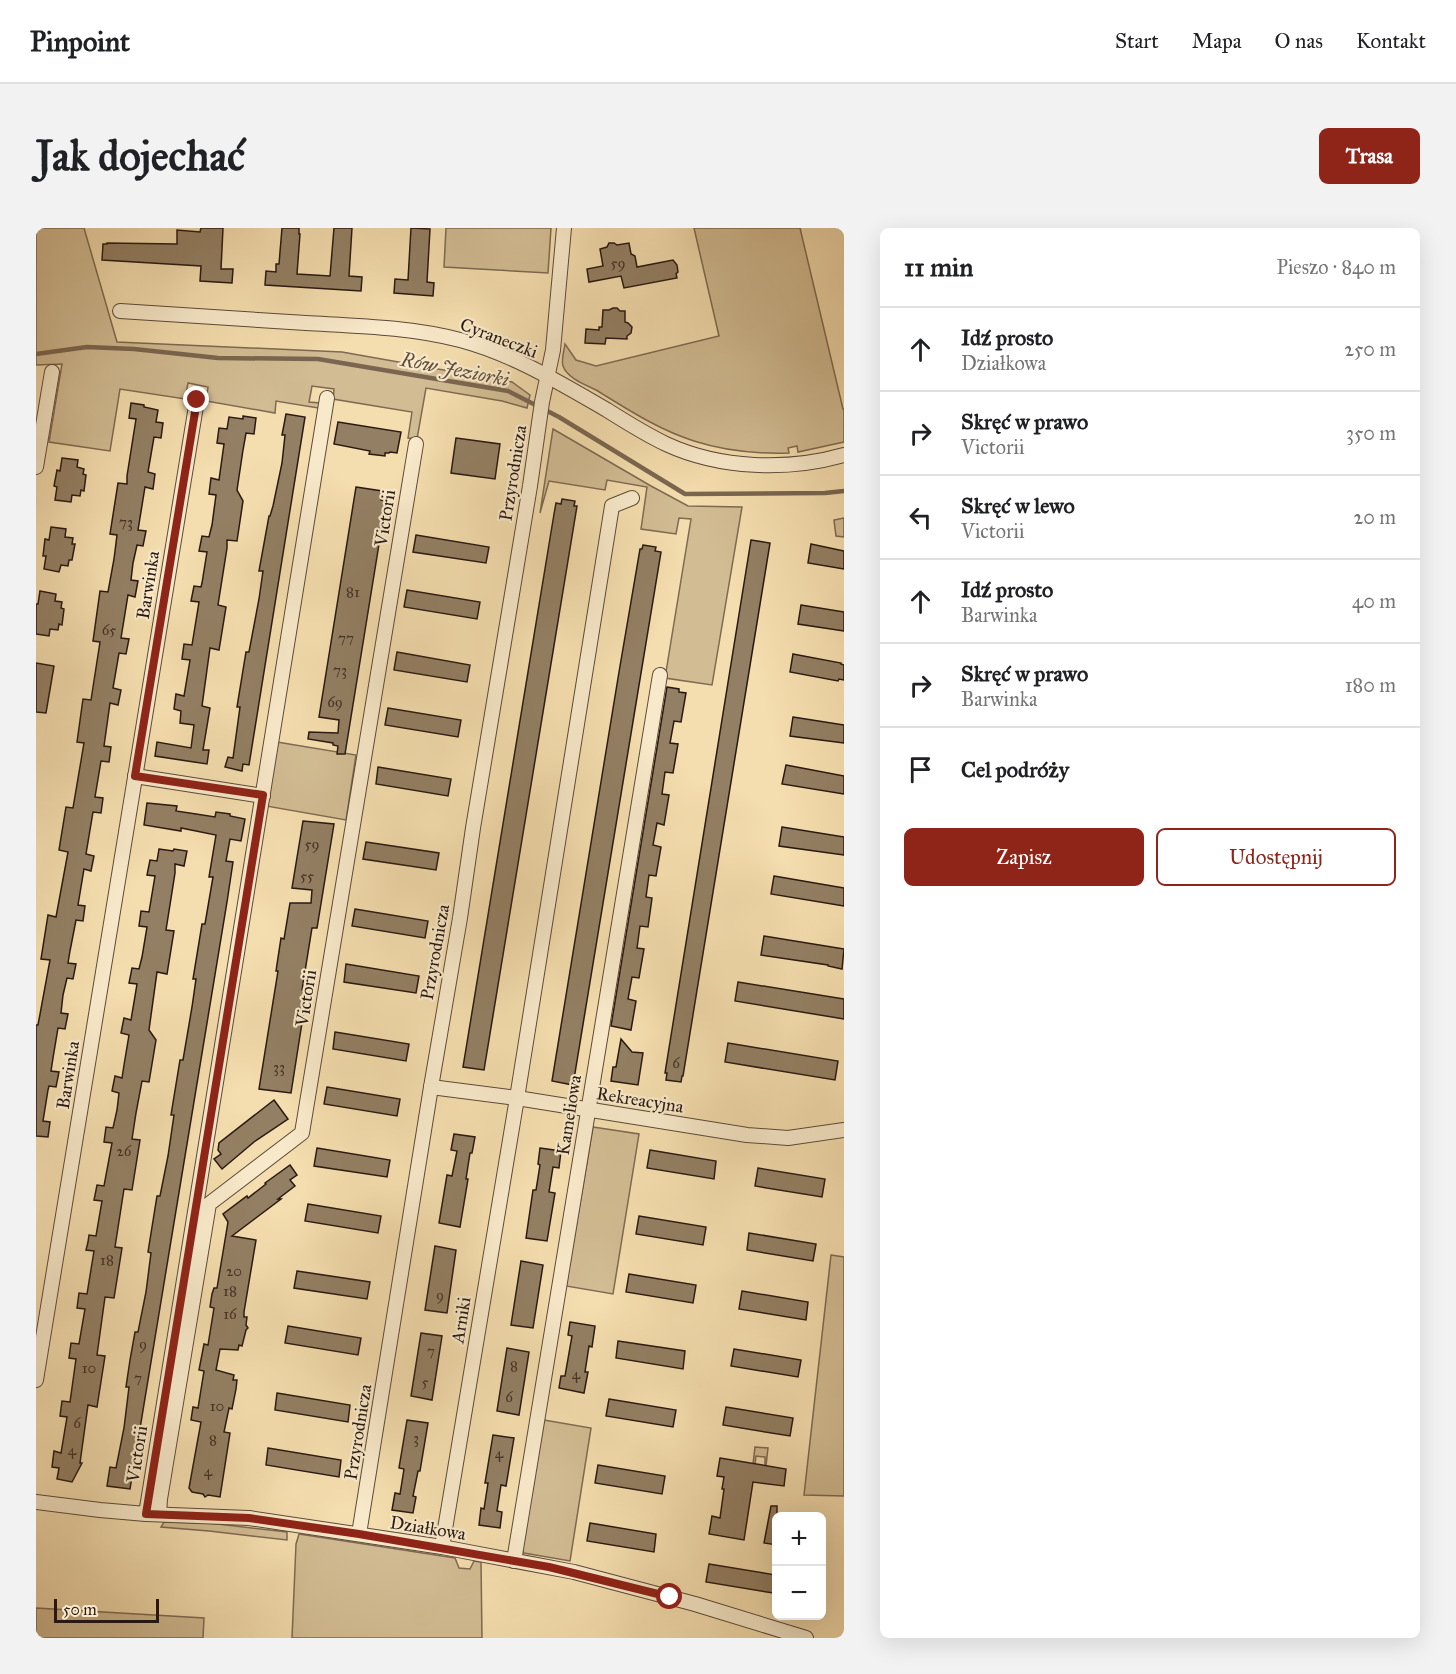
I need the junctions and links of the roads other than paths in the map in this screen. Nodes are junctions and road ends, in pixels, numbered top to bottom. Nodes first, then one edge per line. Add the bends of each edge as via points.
1 (564, 228) edge
2 (120, 311) dead end
3 (52, 372) dead end
4 (548, 376) junction
5 (327, 398) dead end
6 (197, 400) dead end
7 (416, 444) dead end
8 (844, 455) edge
9 (36, 467) edge
10 (632, 498) dead end
11 (660, 675) dead end
12 (135, 776) junction
13 (263, 795) junction
14 (431, 1087) junction
15 (517, 1098) junction
16 (588, 1110) junction
17 (844, 1130) edge
18 (36, 1380) edge
19 (36, 1502) edge
20 (152, 1514) junction
21 (359, 1534) junction
22 (441, 1548) junction
23 (514, 1561) junction
24 (806, 1638) edge

1 - 4 street, Przyrodnicza
2 - 4 street, Cyraneczki via 425,332 492,350
3 - 9 street
4 - 8 street, Cyraneczki via 632,427 697,456 769,466
4 - 14 street, Przyrodnicza
5 - 13 street, Victorii
6 - 12 street, Barwinka
7 - 20 street, Victorii via 302,1133 209,1204 160,1499
10 - 15 street, Arniki via 612,506
11 - 16 street, Kameliowa
12 - 13 street
12 - 18 street, Barwinka
13 - 20 street, Victorii
14 - 15 street, Rekreacyjna
14 - 21 street, Przyrodnicza
15 - 16 street, Rekreacyjna
15 - 22 street, Arniki
16 - 17 street, Rekreacyjna via 747,1135 788,1138
16 - 23 street, Kameliowa
19 - 20 street, Działkowa
20 - 21 street, Działkowa via 249,1518
21 - 22 street, Działkowa
22 - 23 street, Działkowa
23 - 24 street, Działkowa via 640,1589

